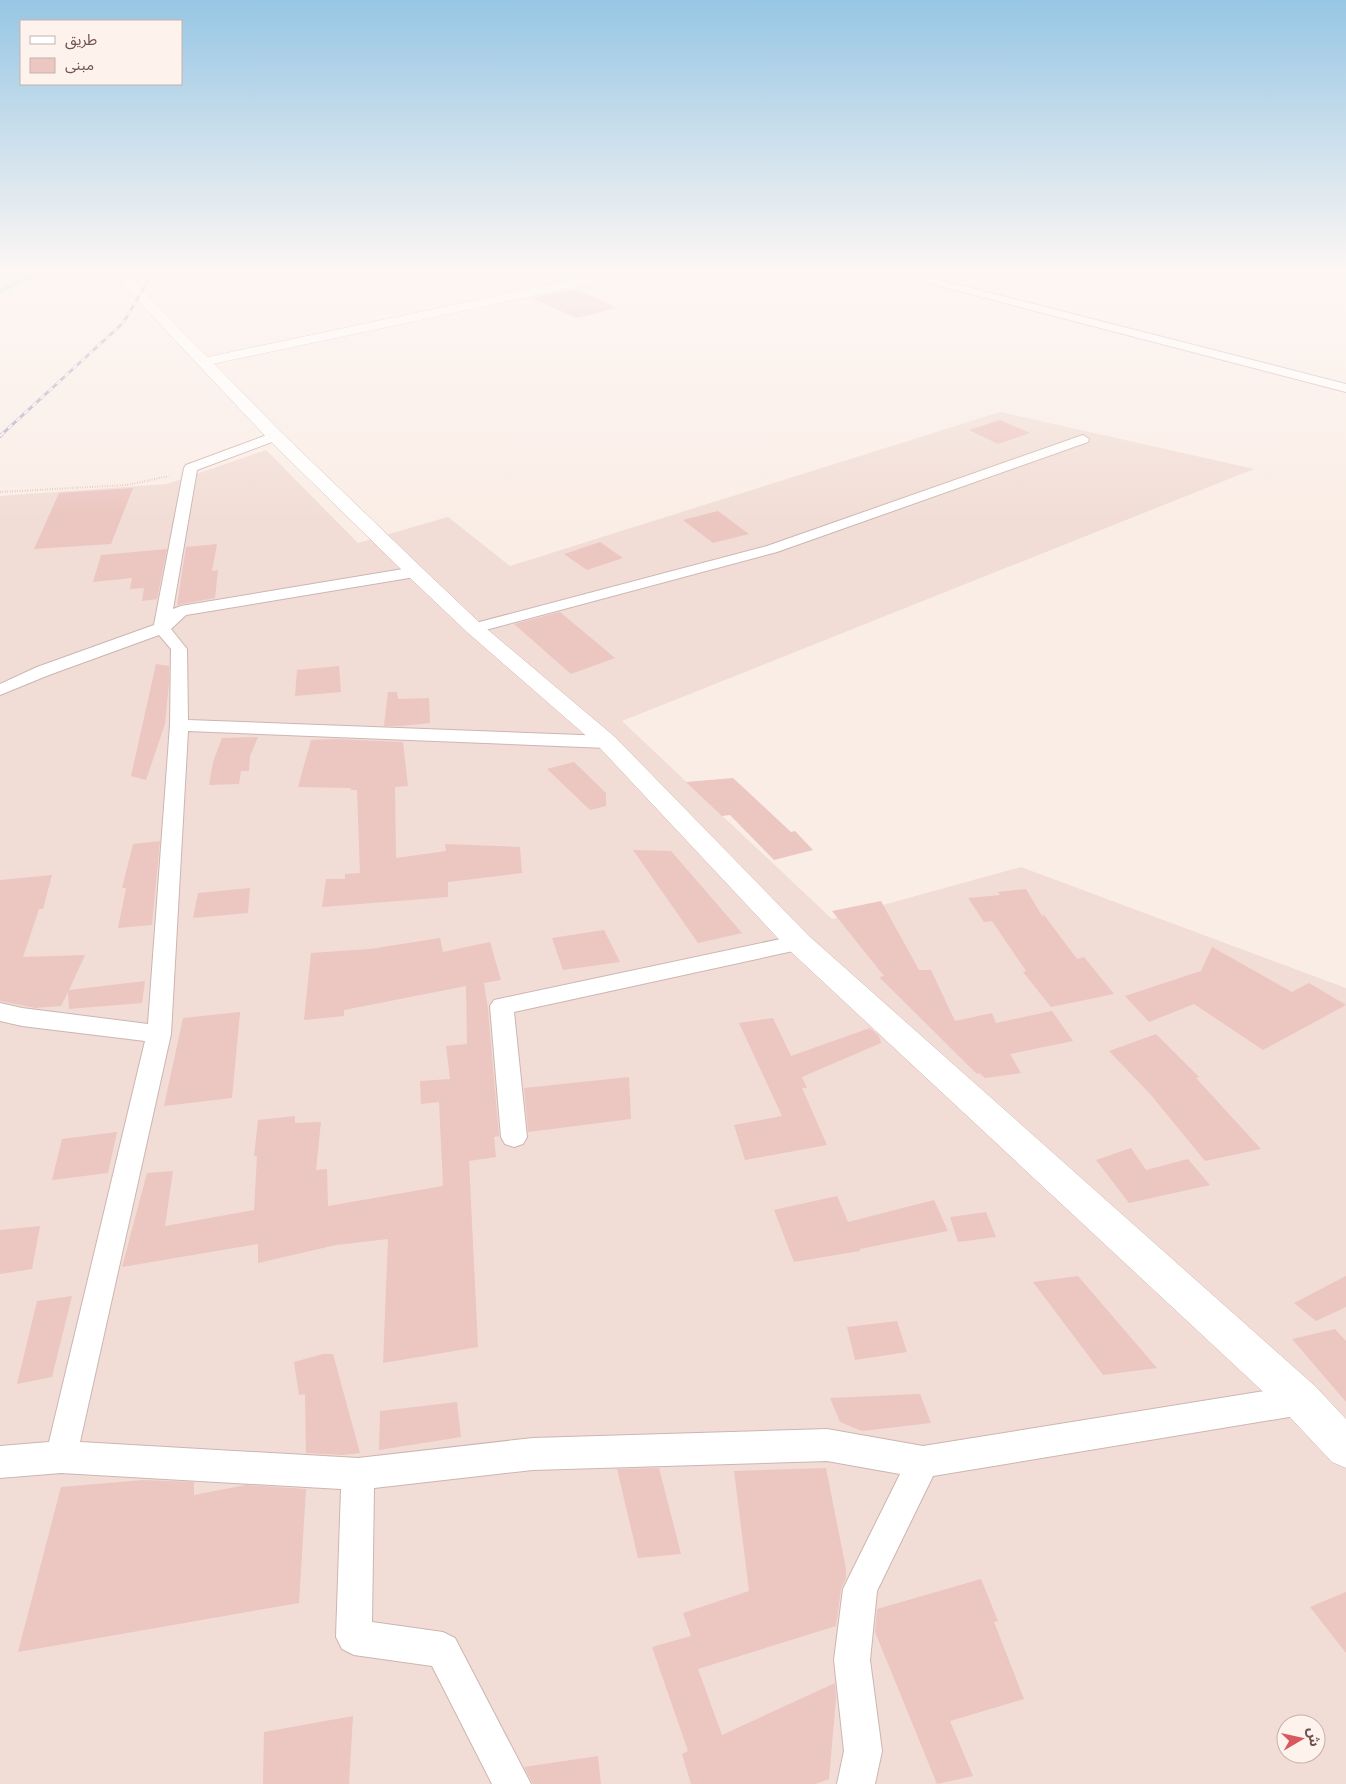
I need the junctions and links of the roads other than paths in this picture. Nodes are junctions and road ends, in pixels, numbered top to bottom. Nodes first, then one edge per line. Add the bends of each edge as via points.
1 (196, 354) edge
2 (240, 354) edge
3 (1215, 354) edge
4 (203, 362) junction
5 (1346, 388) edge
6 (275, 436) junction
7 (1083, 439) dead end
8 (415, 572) junction
9 (162, 628) junction
10 (474, 628) junction
11 (0, 690) edge
12 (179, 725) junction
13 (607, 742) junction
14 (799, 943) junction
15 (0, 1012) edge
16 (159, 1034) junction
17 (514, 1137) dead end
18 (1301, 1400) junction
19 (1346, 1448) edge
20 (61, 1457) junction
21 (0, 1462) edge
22 (923, 1462) junction
23 (358, 1474) junction
24 (512, 1784) edge
25 (856, 1784) edge

1 - 4 main road
2 - 4 main road
3 - 5 street
4 - 6 main road
6 - 8 main road
6 - 9 street via 191,468
7 - 10 street via 772,549
8 - 9 street via 181,612
8 - 10 main road
9 - 11 street
9 - 12 street via 179,649
10 - 13 main road
12 - 13 street
12 - 16 street
13 - 14 main road
14 - 17 street via 502,1006
14 - 18 main road
15 - 16 street
16 - 20 street
18 - 19 main road
18 - 22 street
20 - 21 street
20 - 23 street
22 - 23 street via 827,1445 533,1454
22 - 25 street via 860,1589 852,1660 863,1751
23 - 24 street via 354,1637 443,1650

